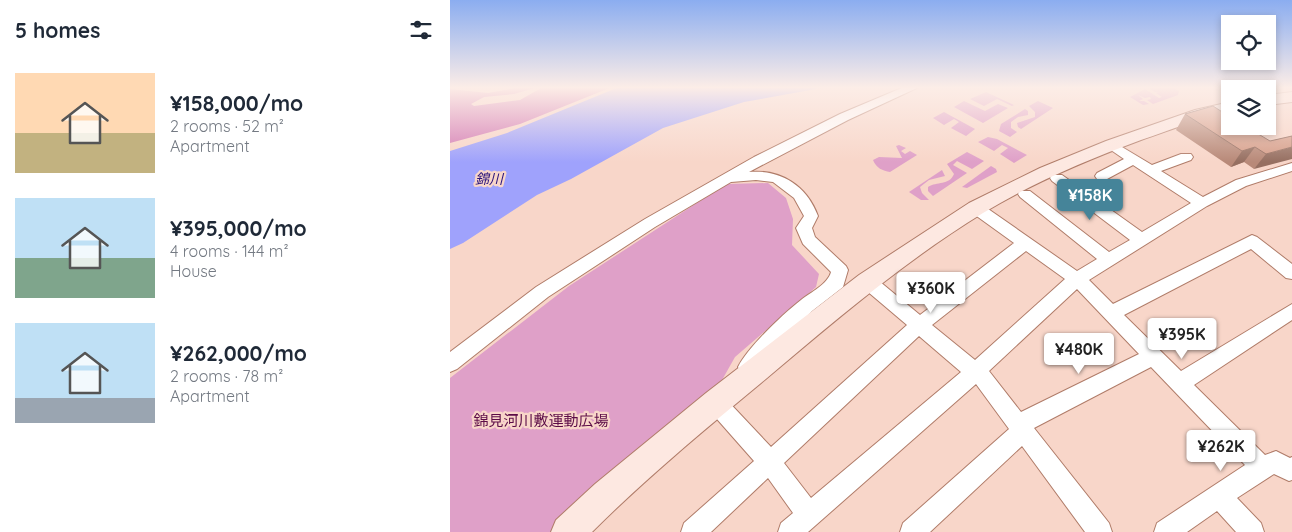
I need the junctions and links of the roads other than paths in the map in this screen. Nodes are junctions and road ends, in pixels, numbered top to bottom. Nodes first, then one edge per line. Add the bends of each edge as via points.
1 (856, 112) edge
2 (1207, 112) edge
3 (1112, 146) junction
4 (1186, 157) dead end
5 (1134, 159) junction
6 (1150, 170) junction
7 (1287, 173) edge
8 (1102, 176) dead end
9 (1057, 178) dead end
10 (724, 179) junction
11 (1025, 194) dead end
12 (1202, 203) junction
13 (976, 208) junction
14 (1141, 240) junction
15 (1024, 243) junction
16 (1109, 260) junction
17 (1292, 273) edge
18 (1077, 279) junction
19 (867, 281) junction
20 (1292, 311) edge
21 (1111, 313) junction
22 (919, 326) junction
23 (1154, 356) junction
24 (450, 364) edge
25 (976, 371) junction
26 (1180, 382) junction
27 (737, 386) junction
28 (716, 402) junction
29 (1021, 428) junction
30 (770, 462) junction
31 (1262, 466) junction
32 (1292, 468) edge
33 (1219, 496) junction
34 (809, 515) junction
35 (568, 532) edge
36 (694, 532) edge
37 (790, 532) edge
38 (912, 532) edge
39 (1100, 532) edge
40 (1166, 532) edge
41 (1252, 532) edge

1 - 10 street
2 - 3 street
3 - 5 street
3 - 13 street via 1046,172
4 - 6 street
5 - 6 street
5 - 8 street
6 - 12 street
7 - 12 street via 1242,183
9 - 14 street
10 - 24 street via 542,292
10 - 27 street via 769,175 782,179 806,200 811,216 804,228 808,240 840,270 837,282 806,306 752,359
11 - 16 street
12 - 14 street
13 - 15 street
13 - 19 street
14 - 16 street
15 - 18 street
15 - 22 street
16 - 18 street
17 - 21 street via 1252,241
18 - 21 street
18 - 25 street
19 - 22 street
19 - 27 street
20 - 26 street
21 - 23 street
22 - 25 street
22 - 30 street
23 - 26 street
23 - 29 street
25 - 29 street
25 - 34 street
26 - 31 street
27 - 28 street
28 - 30 street
28 - 35 street via 606,495
29 - 38 street
29 - 39 street
30 - 34 street
30 - 36 street
31 - 32 street via 1276,462 1289,470
31 - 33 street
33 - 40 street
33 - 41 street
34 - 37 street

